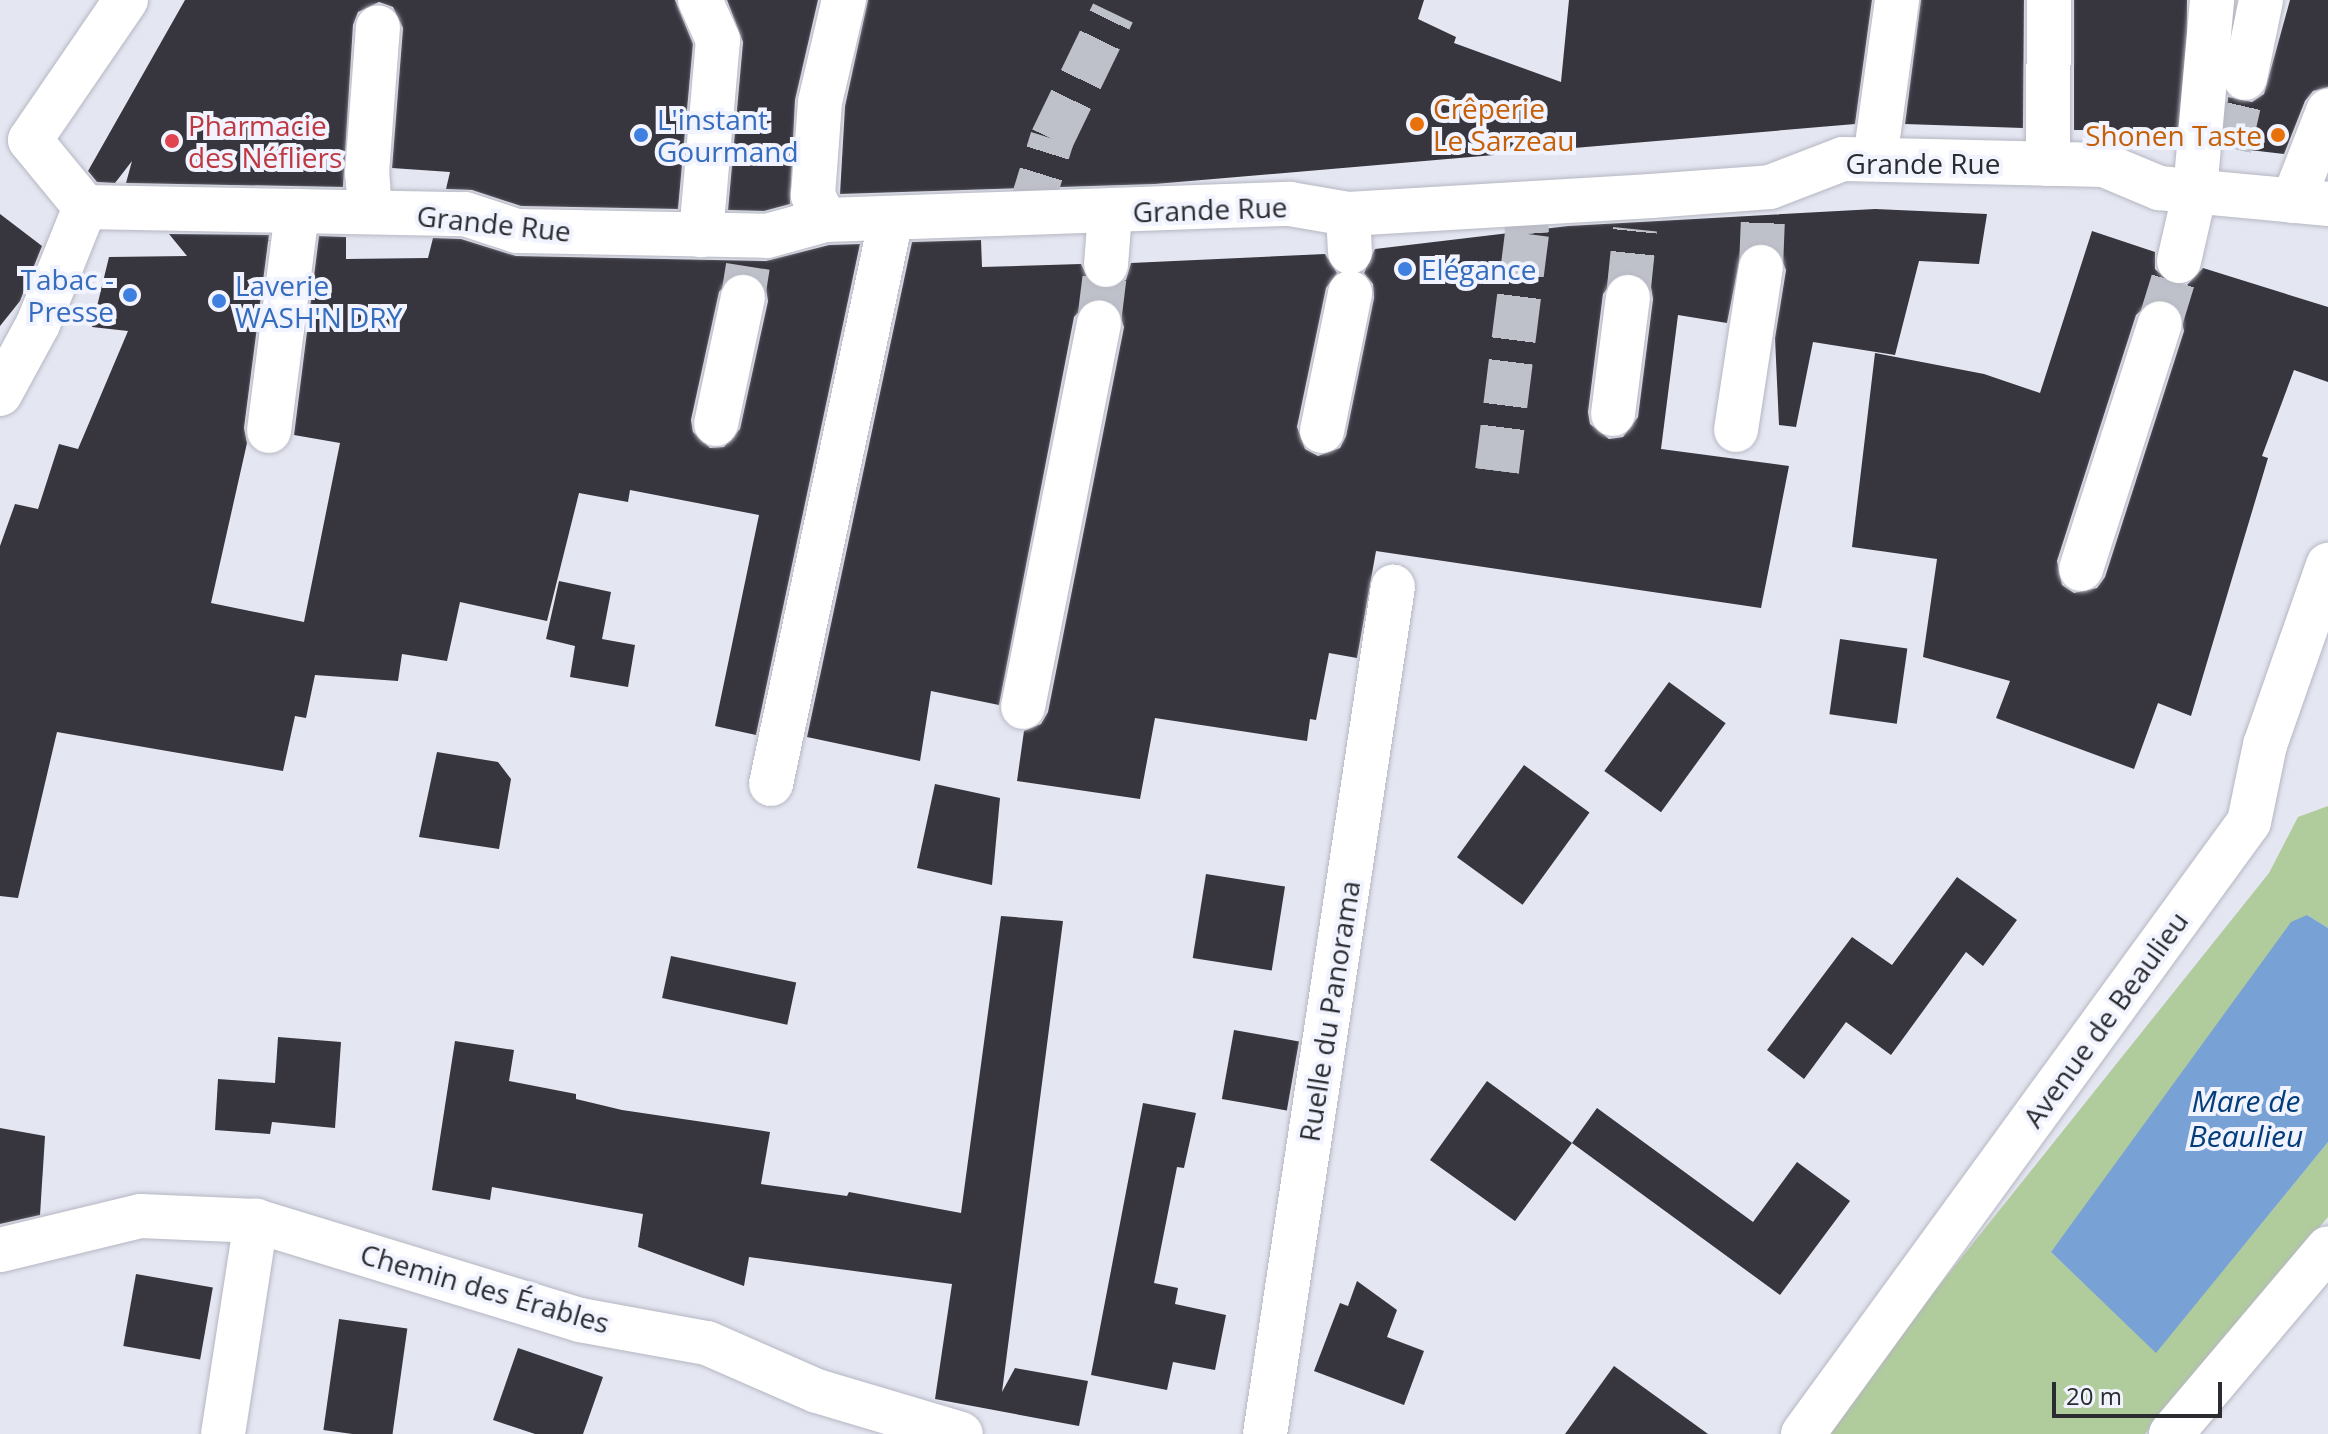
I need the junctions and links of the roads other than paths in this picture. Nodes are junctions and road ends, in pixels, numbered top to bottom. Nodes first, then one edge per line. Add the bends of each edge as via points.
1 (126, 0) edge
2 (700, 0) edge
3 (844, 0) edge
4 (1897, 0) edge
5 (2049, 0) edge
6 (2212, 0) edge
7 (2261, 0) edge
8 (378, 27) dead end
9 (2245, 78) tunnel mouth
10 (2328, 111) edge
11 (15, 140) edge
12 (2229, 148) tunnel mouth
13 (1875, 159) junction
14 (2048, 164) junction
15 (2208, 192) junction
16 (2310, 202) edge
17 (85, 207) junction
18 (297, 211) junction
19 (370, 212) junction
20 (1110, 213) junction
21 (891, 219) junction
22 (825, 220) junction
23 (701, 235) junction
24 (1349, 253) junction
25 (2179, 261) tunnel mouth
26 (1106, 265) tunnel mouth
27 (748, 266) junction
28 (1761, 267) tunnel mouth
29 (1628, 297) tunnel mouth
30 (1099, 322) tunnel mouth
31 (2160, 323) tunnel mouth
32 (0, 394) edge
33 (1613, 414) dead end
34 (716, 424) dead end
35 (1736, 430) dead end
36 (269, 431) dead end
37 (1322, 431) dead end
38 (2328, 565) edge
39 (2081, 569) dead end
40 (1393, 587) dead end
41 (1023, 707) dead end
42 (771, 784) dead end
43 (256, 1221) junction
44 (2328, 1248) edge
45 (0, 1250) edge
46 (223, 1434) edge
47 (961, 1434) edge
48 (1265, 1434) edge
49 (1803, 1434) edge
50 (2171, 1434) edge

1 - 11 street
2 - 23 street via 718,40
3 - 22 street via 820,102 813,195
4 - 13 street
5 - 14 street
6 - 15 street
7 - 9 street
8 - 19 street via 367,173
10 - 16 street
11 - 17 street
12 - 15 street
13 - 14 street, Grande Rue
13 - 24 street, Grande Rue via 1843,159 1766,202 1634,213
14 - 15 street, Grande Rue via 2104,165 2159,188
15 - 16 street, Grande Rue
15 - 25 street
17 - 18 street, Grande Rue
17 - 32 street via 38,324
18 - 19 street, Grande Rue
18 - 36 street
19 - 23 street, Grande Rue via 465,214 517,231
20 - 21 street, Grande Rue
20 - 24 street, Grande Rue via 1290,204
20 - 26 street
21 - 22 street, Grande Rue
21 - 42 street
22 - 27 street, Grande Rue
23 - 27 street, Grande Rue
24 - 37 street
27 - 34 street
28 - 35 street
29 - 33 street
30 - 41 street
31 - 39 street
38 - 49 street, Avenue de Beaulieu via 2265,745 2249,822
40 - 48 street, Ruelle du Panorama
43 - 45 street, Chemin des Érables via 141,1216
43 - 46 street
43 - 47 street, Chemin des Érables via 580,1320 707,1343 817,1391
44 - 50 street

